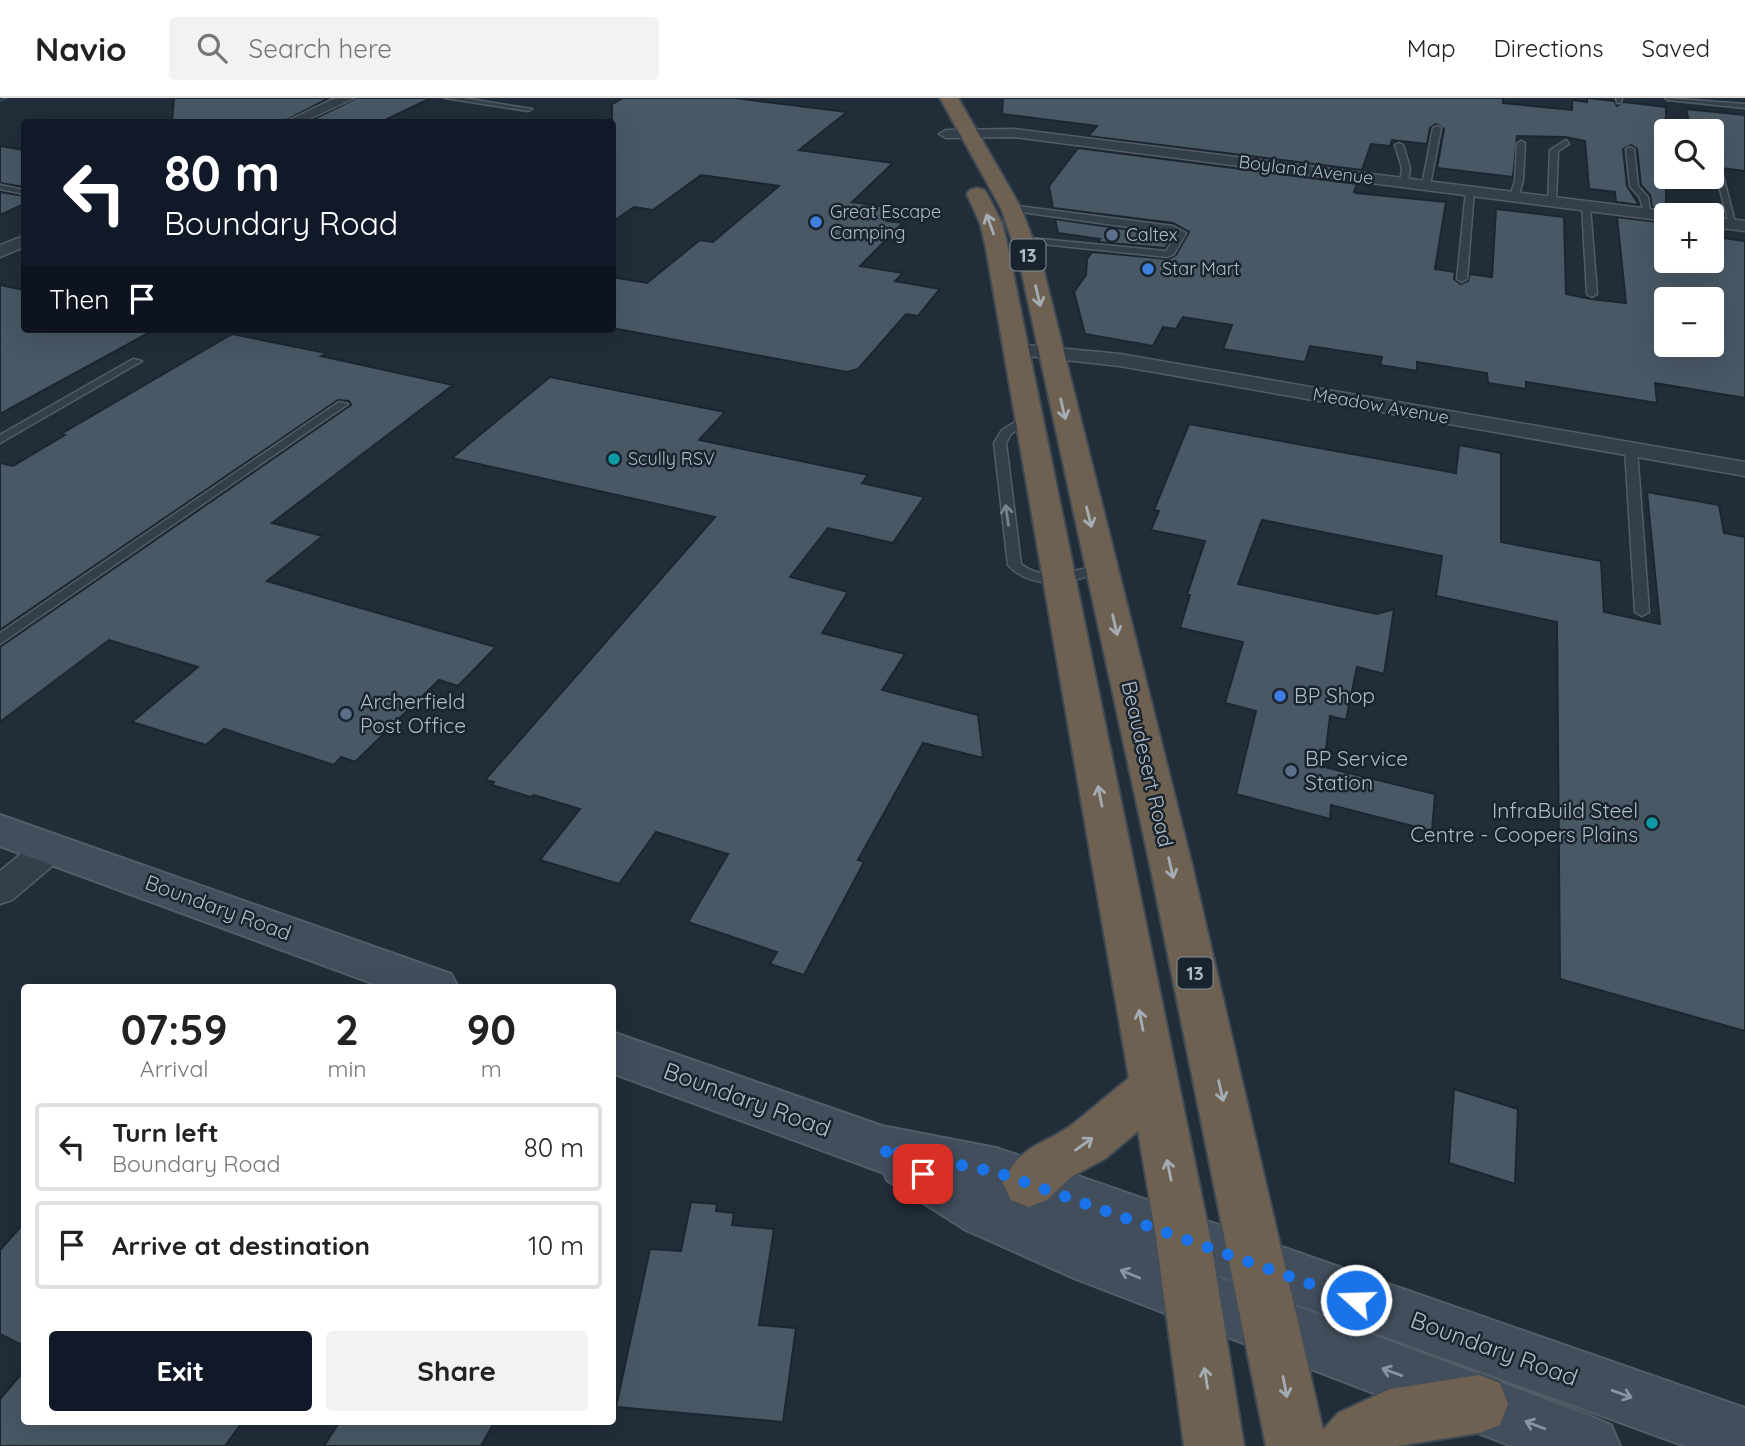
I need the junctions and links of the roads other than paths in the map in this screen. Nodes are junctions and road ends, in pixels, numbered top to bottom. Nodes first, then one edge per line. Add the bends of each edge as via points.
1 (347, 98) edge
2 (447, 98) edge
3 (949, 98) edge
4 (1668, 98) edge
5 (1745, 106) edge
6 (528, 109) dead end
7 (299, 119) edge
8 (1437, 128) dead end
9 (952, 134) junction
10 (1566, 142) dead end
11 (1521, 143) dead end
12 (1399, 145) dead end
13 (1630, 149) dead end
14 (968, 178) dead end
15 (1404, 183) junction
16 (1426, 186) junction
17 (0, 187) edge
18 (1724, 187) edge
19 (21, 191) edge
20 (1470, 191) junction
21 (1514, 197) junction
22 (1552, 201) junction
23 (1586, 206) junction
24 (1011, 208) junction
25 (1648, 214) junction
26 (1654, 215) edge
27 (1739, 225) edge
28 (1023, 239) junction
29 (21, 242) edge
30 (0, 252) edge
31 (1462, 279) dead end
32 (1592, 294) dead end
33 (1016, 349) junction
34 (1051, 352) junction
35 (137, 362) dead end
36 (343, 404) dead end
37 (1028, 417) junction
38 (0, 440) edge
39 (1631, 449) junction
40 (1745, 469) edge
41 (1101, 568) junction
42 (1059, 577) junction
43 (1642, 612) dead end
44 (0, 640) edge
45 (0, 830) edge
46 (51, 848) junction
47 (0, 891) edge
48 (427, 984) edge
49 (616, 1053) edge
50 (1154, 1087) junction
51 (882, 1149) junction
52 (1029, 1183) junction
53 (1183, 1237) junction
54 (1258, 1264) junction
55 (1193, 1299) junction
56 (1272, 1328) junction
57 (1479, 1404) junction
58 (1745, 1438) edge
59 (1214, 1446) edge
60 (1296, 1446) edge
61 (1346, 1446) edge
62 (1590, 1446) edge

1 - 7 street
2 - 6 lane
3 - 9 highway, Beaudesert Road / 13
4 - 5 lane
8 - 16 lane
9 - 15 street, Boyland Avenue via 1014,133
9 - 24 highway, Beaudesert Road / 13
10 - 22 lane via 1553,150
11 - 21 lane
12 - 15 lane via 1406,168
13 - 25 lane via 1634,186 1644,197
33 -> 14 highway, 13 via 995,236
15 - 16 street, Boyland Avenue
16 - 20 street, Boyland Avenue
17 - 19 lane
18 - 27 lane
20 - 21 street, Boyland Avenue
20 - 31 lane
21 - 22 street, Boyland Avenue
22 - 23 street, Boyland Avenue
23 - 25 street, Boyland Avenue
23 - 32 lane
24 - 28 highway, Beaudesert Road / 13
24 - 28 lane via 1182,233 1167,254
25 - 26 street, Boyland Avenue
28 -> 34 highway, Beaudesert Road / 13
29 - 30 street
33 - 34 street, Meadow Avenue
33 - 37 highway, 13
34 - 39 street, Meadow Avenue
34 -> 41 highway, Beaudesert Road / 13
35 - 38 lane
36 - 44 lane
37 - 42 highway, 13
42 -> 37 lane via 1022,572 1013,558 1000,443 1006,432
39 - 40 street, Meadow Avenue
39 - 43 lane
41 - 42 lane
41 -> 54 highway, Beaudesert Road / 13
50 -> 42 highway, 13
45 - 46 main road, Boundary Road
46 - 47 street
46 - 48 main road, Boundary Road
49 - 51 main road, Boundary Road
52 -> 50 highway via 1053,1160 1088,1142
53 -> 50 highway, 13
51 - 52 main road, Boundary Road
55 -> 51 main road, Boundary Road via 985,1212
52 - 53 main road, Boundary Road
53 - 54 main road, Boundary Road
53 - 55 highway, 13
54 - 56 highway, Beaudesert Road / 13
54 -> 58 main road, Boundary Road
55 - 56 main road, Boundary Road
59 -> 55 highway, 13
57 -> 56 main road, Boundary Road
56 -> 60 highway, Beaudesert Road / 13
57 - 61 highway via 1383,1419 1367,1425
62 -> 57 main road, Boundary Road

